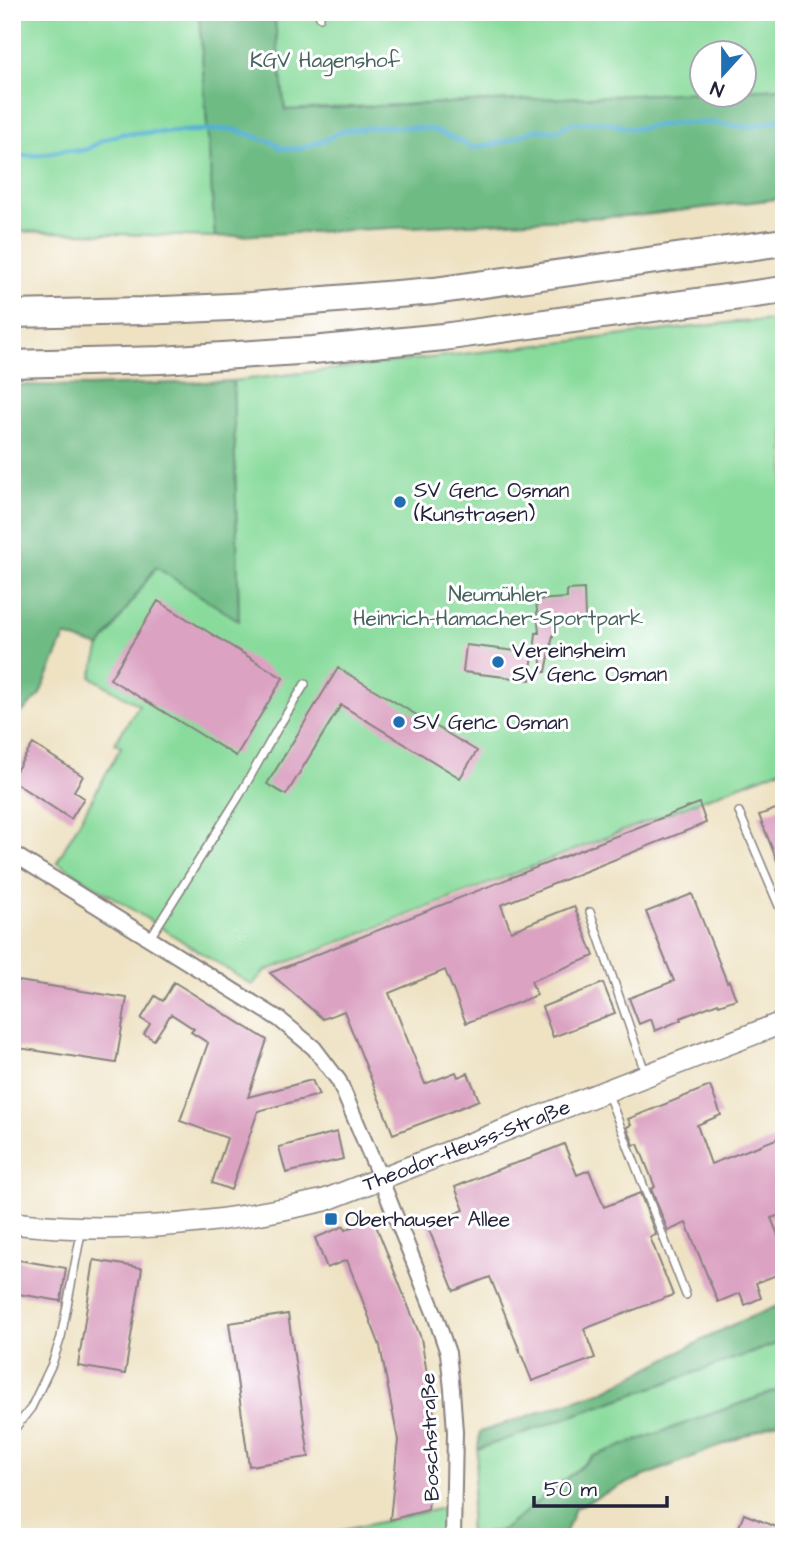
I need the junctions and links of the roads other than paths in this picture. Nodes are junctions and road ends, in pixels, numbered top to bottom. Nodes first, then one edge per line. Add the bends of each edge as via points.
1 (784, 242) edge
2 (784, 290) edge
3 (12, 314) edge
4 (12, 364) edge
5 (305, 684) dead end
6 (739, 812) dead end
7 (12, 853) edge
8 (590, 912) dead end
9 (784, 918) edge
10 (149, 939) junction
11 (784, 1022) edge
12 (646, 1076) junction
13 (606, 1092) junction
14 (381, 1180) junction
15 (12, 1223) edge
16 (82, 1228) junction
17 (687, 1295) dead end
18 (12, 1432) edge
19 (453, 1537) edge

1 - 3 highway via 434,290 251,306
2 - 4 highway via 339,347 161,360
5 - 10 lane
6 - 9 lane
7 - 10 street
8 - 12 lane
10 - 14 street via 279,1019 314,1048 339,1081
11 - 12 street, Theodor-Heuss-Straße
12 - 13 street, Theodor-Heuss-Straße
13 - 14 street, Theodor-Heuss-Straße
13 - 17 lane
14 - 16 street, Theodor-Heuss-Straße via 275,1212 192,1224
14 - 19 street, Boschstraße via 448,1353 455,1432
15 - 16 street, Theodor-Heuss-Straße
16 - 18 lane via 52,1364 31,1408

